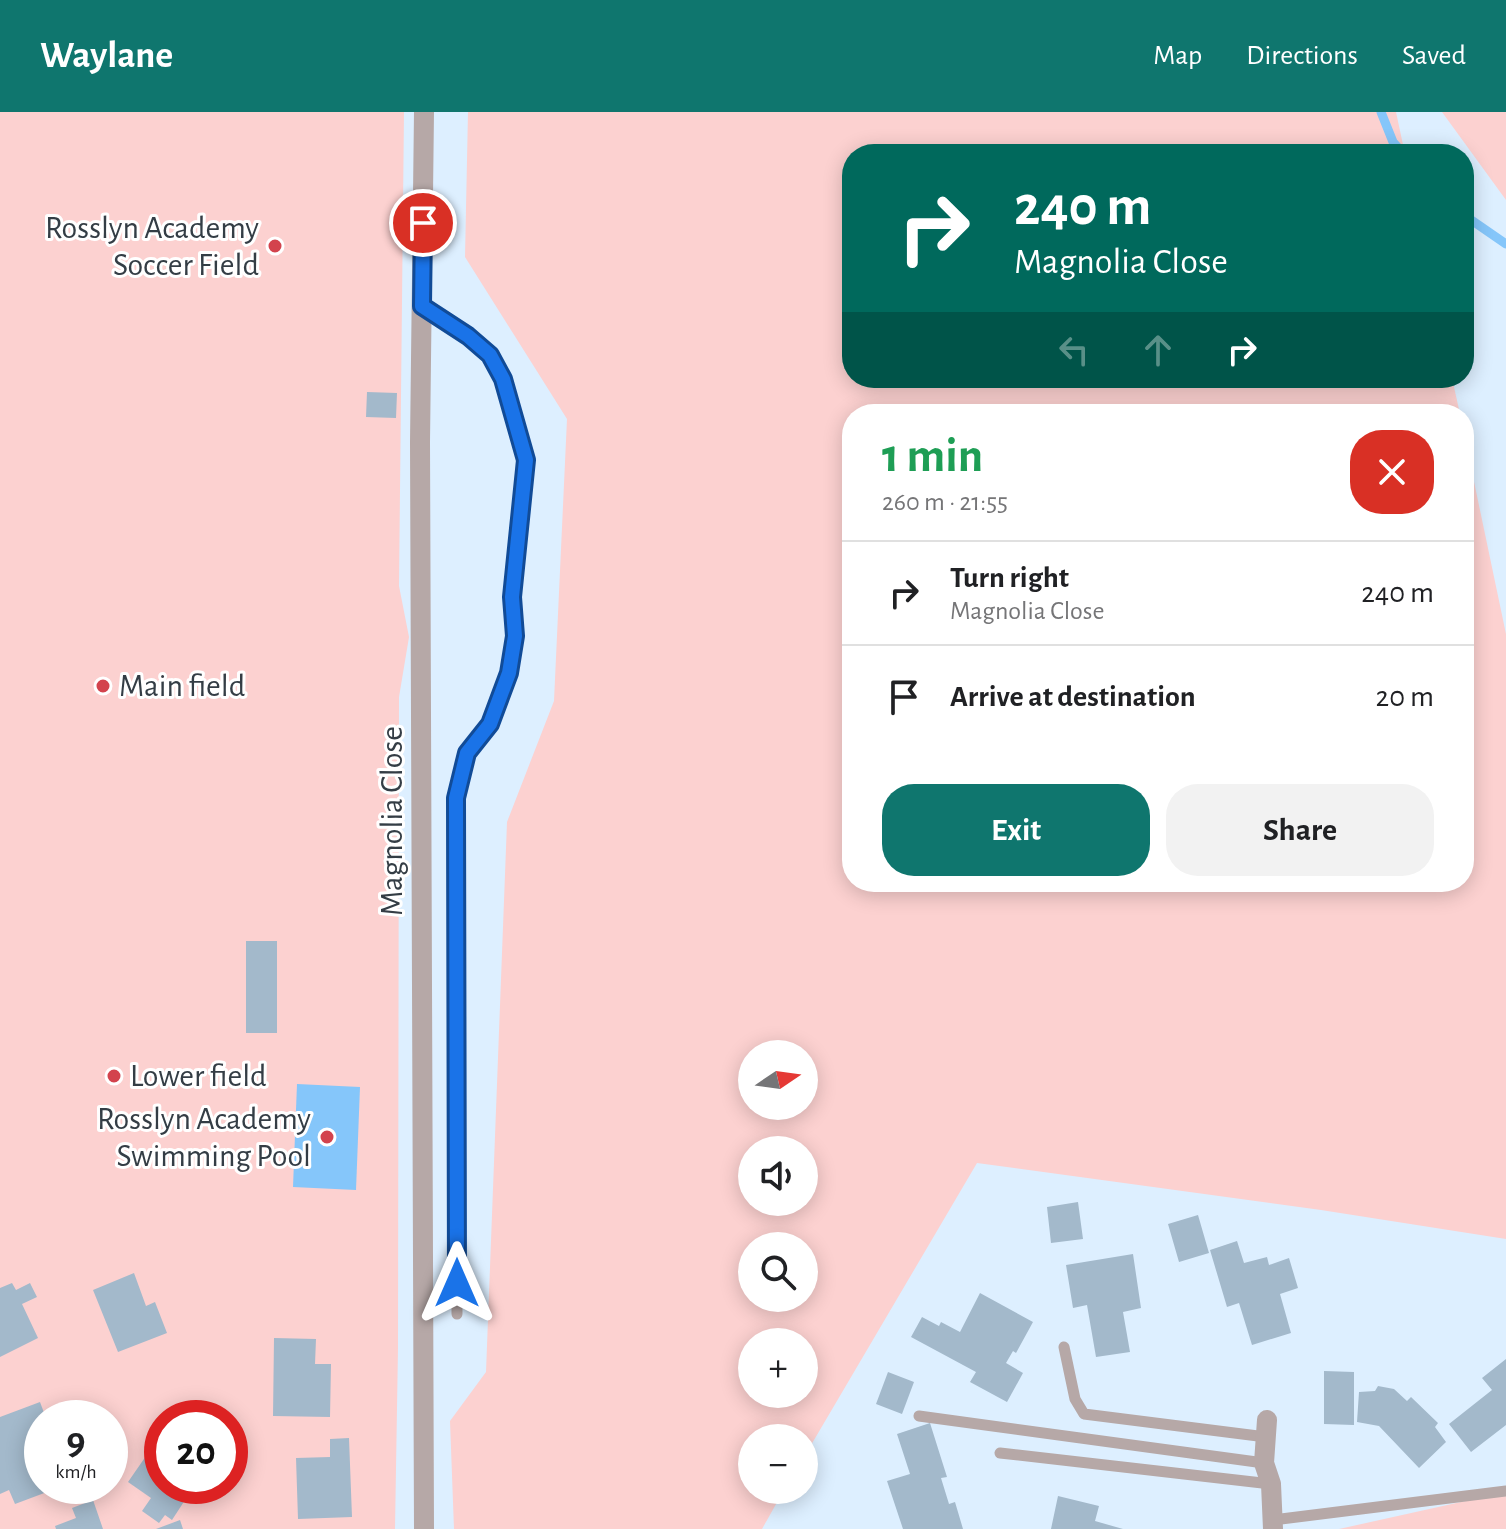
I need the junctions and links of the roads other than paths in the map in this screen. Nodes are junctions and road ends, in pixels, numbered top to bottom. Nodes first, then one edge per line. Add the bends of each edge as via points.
1 (424, 112) edge
2 (422, 306) junction
3 (457, 1314) dead end
4 (1064, 1347) dead end
5 (919, 1416) dead end
6 (1266, 1429) joint
7 (1000, 1453) dead end
8 (1264, 1463) junction
9 (1271, 1484) junction
10 (1506, 1491) edge
11 (1273, 1524) edge
12 (424, 1529) edge

1 - 2 street, Magnolia Close
2 - 3 lane via 490,355 503,379 526,460 509,673 490,724 467,753 456,798
2 - 12 street, Magnolia Close
4 - 6 lane via 1075,1399 1084,1414
5 - 8 lane
6 - 8 street
7 - 9 lane
8 - 9 street
9 - 11 street
10 - 11 lane

